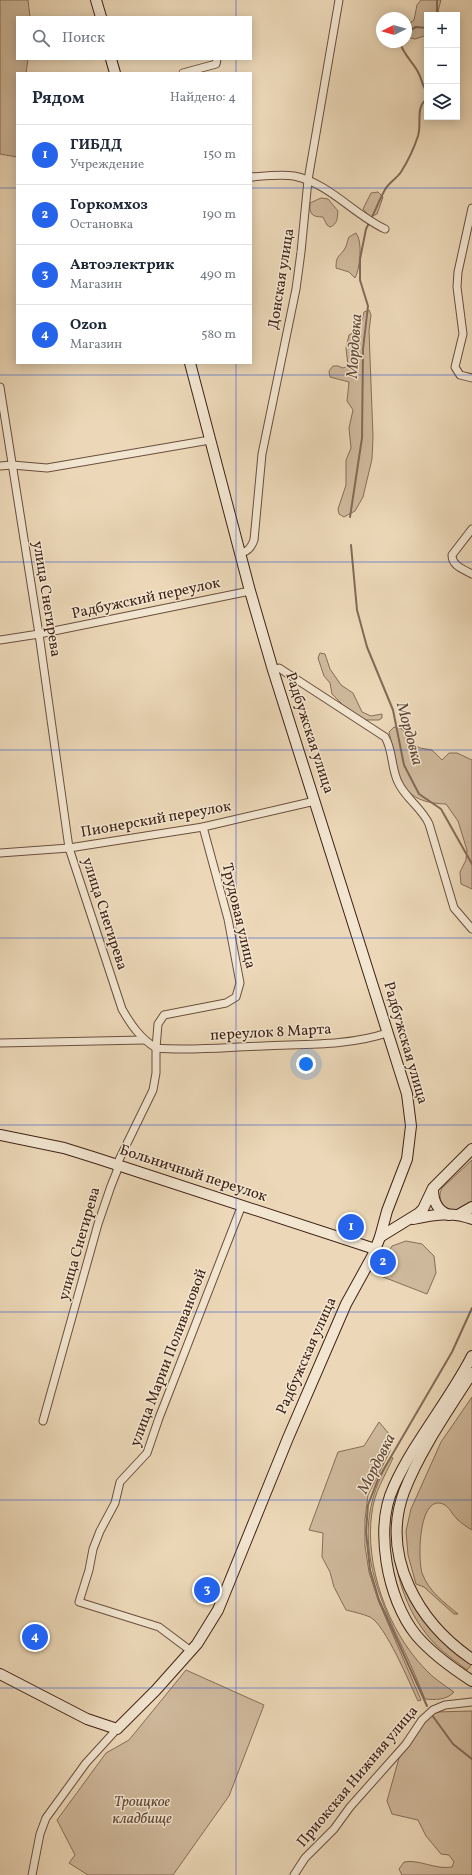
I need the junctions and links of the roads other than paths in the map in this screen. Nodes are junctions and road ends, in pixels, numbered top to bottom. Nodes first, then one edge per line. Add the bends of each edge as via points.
1 (96, 0) edge
2 (339, 0) edge
3 (101, 16) edge
4 (111, 60) edge
5 (217, 60) edge
6 (115, 72) edge
7 (187, 72) edge
8 (252, 177) edge
9 (308, 180) junction
10 (472, 208) edge
11 (384, 229) dead end
12 (190, 364) edge
13 (472, 378) edge
14 (0, 387) edge
15 (210, 440) junction
16 (12, 465) junction
17 (0, 466) edge
18 (472, 529) edge
19 (240, 554) junction
20 (472, 574) edge
21 (250, 591) junction
22 (39, 634) junction
23 (0, 640) edge
24 (273, 670) junction
25 (315, 801) junction
26 (202, 827) junction
27 (69, 848) junction
28 (0, 853) edge
29 (472, 929) edge
30 (387, 1033) junction
31 (144, 1040) junction
32 (0, 1043) edge
33 (156, 1048) junction
34 (0, 1135) edge
35 (472, 1149) edge
36 (117, 1164) junction
37 (433, 1188) junction
38 (242, 1206) junction
39 (472, 1207) edge
40 (447, 1214) junction
41 (458, 1215) junction
42 (472, 1218) edge
43 (406, 1221) junction
44 (380, 1237) junction
45 (375, 1249) junction
46 (472, 1356) edge
47 (472, 1373) edge
48 (43, 1421) dead end
49 (191, 1651) junction
50 (472, 1659) edge
51 (0, 1674) edge
52 (472, 1681) edge
53 (472, 1702) edge
54 (117, 1729) junction
55 (32, 1875) edge
56 (294, 1875) edge

1 - 3 main road
2 - 9 street, Донская улица
4 - 6 main road
5 - 7 street via 216,64
8 - 9 street via 293,176
9 - 11 street via 320,185 363,217
9 - 19 street, Донская улица via 295,296 262,454 254,540 247,552
10 - 13 street via 458,272 457,287 463,334 455,367 460,375
12 - 15 main road, Радбужская улица
14 - 16 street, улица Снегирева
15 - 16 street via 47,468
15 - 19 main road, Радбужская улица
16 - 17 street
16 - 22 street, улица Снегирева
18 - 20 street via 452,555 455,565
19 - 21 main road, Радбужская улица
21 - 22 street, Радбужский переулок
21 - 24 main road, Радбужская улица
22 - 23 street, Радбужский переулок
22 - 27 street, улица Снегирева
24 - 25 main road, Радбужская улица
24 - 29 street via 279,668 385,737 398,782 429,824 454,908
25 - 26 street, Пионерский переулок
25 - 30 main road, Радбужская улица
26 - 27 street, Пионерский переулок
26 - 33 street, Трудовая улица via 228,919 240,983 236,997 226,1003 164,1015 158,1024
27 - 28 street, Пионерский переулок
27 - 31 street, улица Снегирева via 122,1009
30 - 33 street, переулок 8 Марта via 339,1043 193,1050
30 - 44 main road, Радбужская улица via 407,1094 411,1126 407,1159
31 - 32 street
31 - 33 street, улица Снегирева
33 - 36 street, улица Снегирева via 153,1090
34 - 36 main road, Больничный переулок via 64,1148
35 - 37 main road
36 - 38 main road, Больничный переулок
36 - 48 street, улица Снегирева
37 - 40 main road via 435,1202
37 - 43 main road via 423,1209
38 - 45 main road, Больничный переулок
38 - 49 street, улица Марии Поливановой via 150,1447 142,1460 120,1482 115,1503 100,1530 79,1602 151,1624 169,1633
39 - 41 main road
40 - 41 main road
40 - 43 main road
41 - 42 main road
43 - 44 main road
44 - 45 main road, Радбужская улица
45 - 49 main road, Радбужская улица via 346,1304 218,1610 207,1631
46 - 52 main road via 408,1458 393,1488 386,1516 384,1540 386,1564 393,1592 403,1615 430,1651
47 - 50 main road via 418,1462 404,1492 398,1518 401,1562 411,1590 430,1622
49 - 54 main road, Радбужская улица
51 - 54 main road via 87,1719
53 - 56 street, Приокская Нижняя улица via 445,1705 433,1710 422,1720 406,1744
54 - 55 street via 86,1763 46,1818 40,1834

